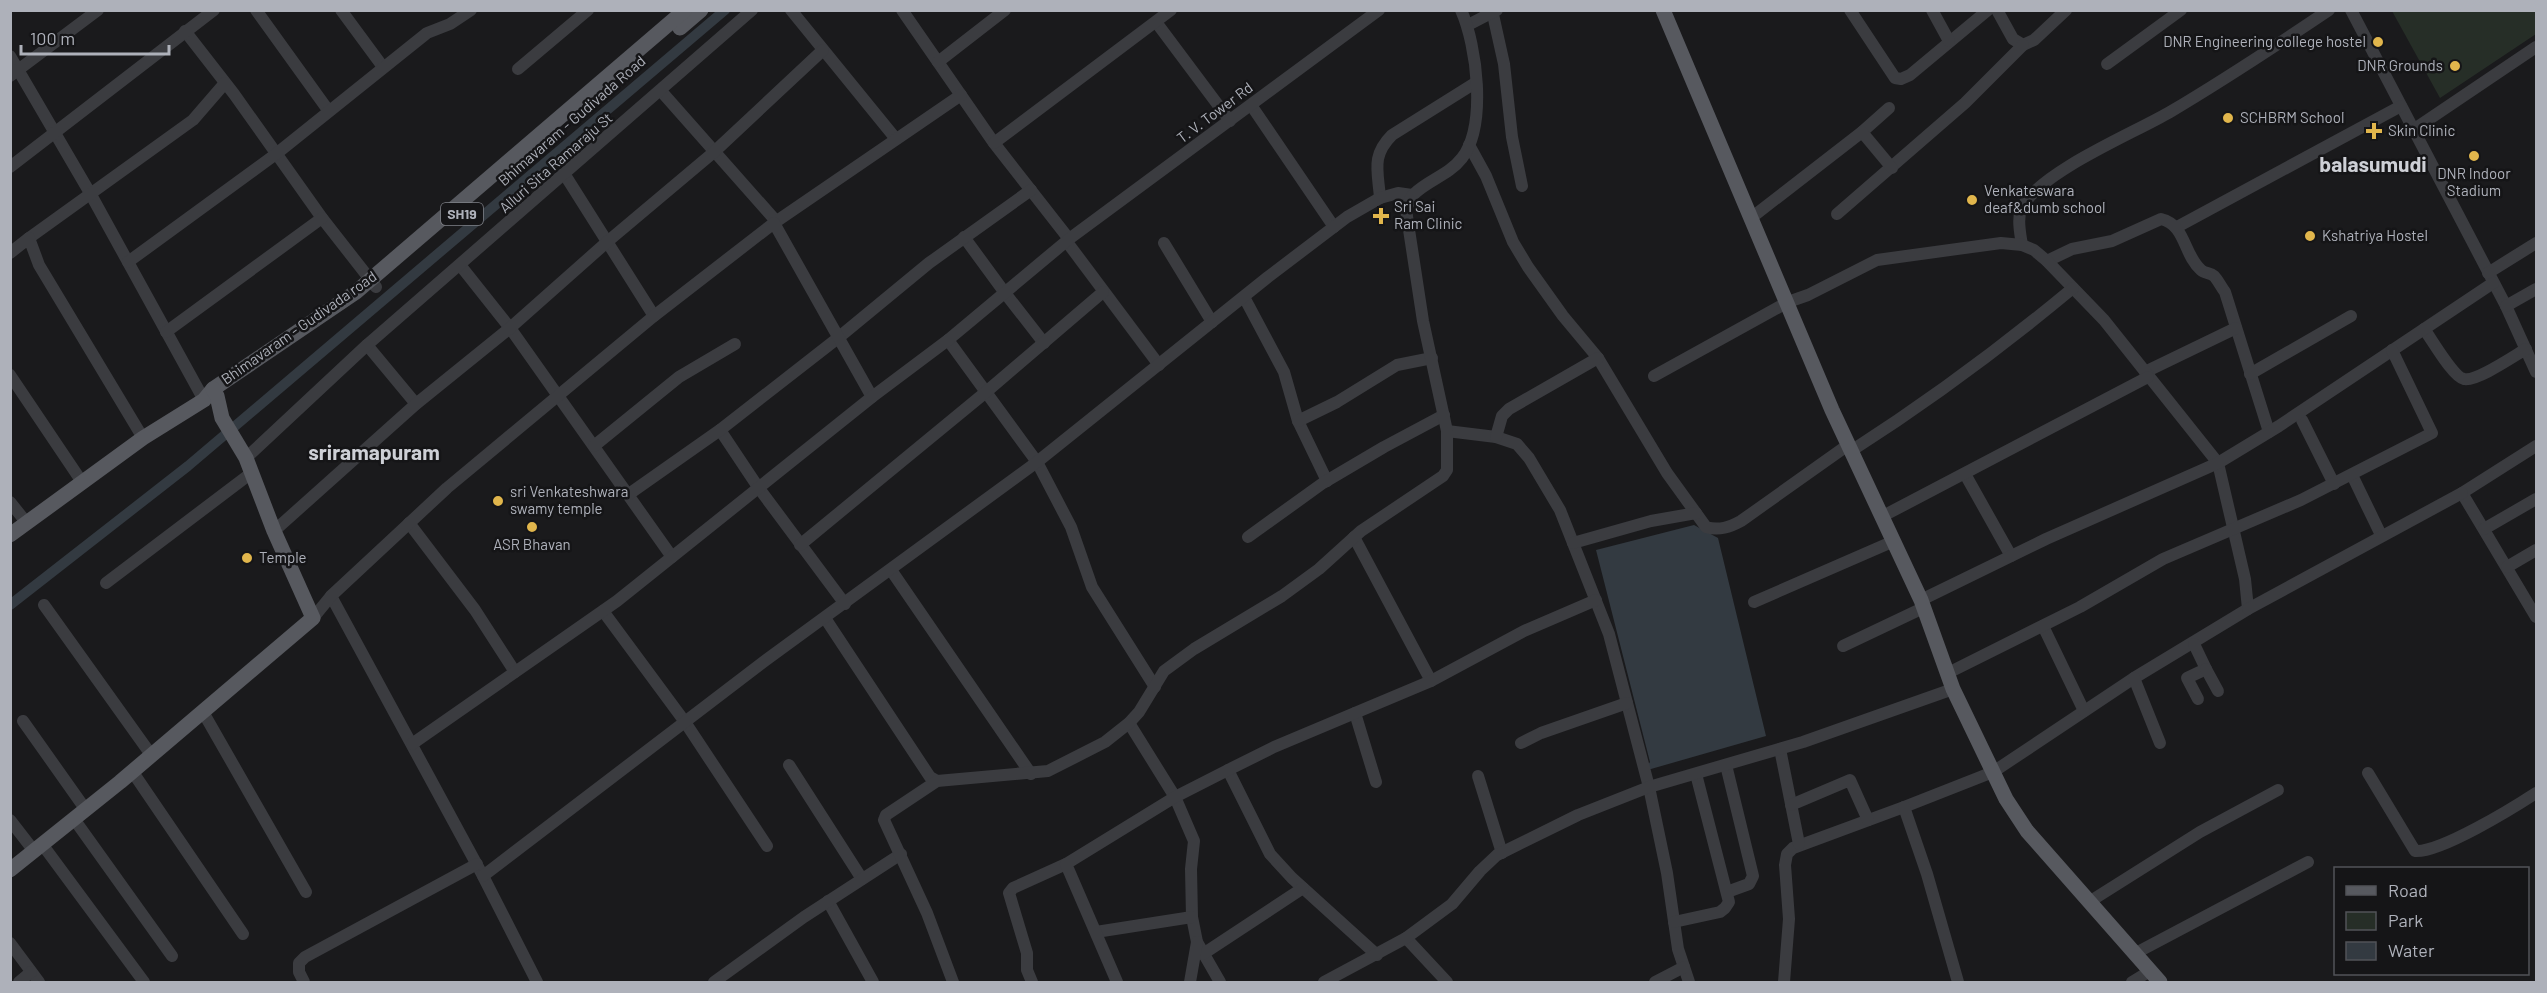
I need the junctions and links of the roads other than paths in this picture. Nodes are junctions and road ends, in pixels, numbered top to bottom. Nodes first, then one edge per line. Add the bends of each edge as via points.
1 (98, 10) edge
2 (214, 10) edge
3 (256, 10) edge
4 (341, 10) edge
5 (471, 10) edge
6 (588, 10) edge
7 (685, 10) edge
8 (701, 10) edge
9 (752, 10) edge
10 (790, 10) edge
11 (902, 10) edge
12 (1005, 10) edge
13 (1171, 10) edge
14 (1379, 10) edge
15 (1461, 10) edge
16 (1663, 10) edge
17 (1850, 10) edge
18 (1932, 10) edge
19 (1988, 10) edge
20 (1996, 10) edge
21 (2066, 10) edge
22 (2181, 10) edge
23 (2329, 10) edge
24 (2351, 10) edge
25 (1494, 11) edge
26 (1156, 22) junction
27 (1468, 26) junction
28 (185, 31) junction
29 (1949, 41) junction
30 (2023, 45) junction
31 (2536, 47) edge
32 (823, 50) junction
33 (10, 56) edge
34 (938, 62) junction
35 (2106, 64) dead end
36 (383, 67) junction
37 (518, 69) dead end
38 (14, 73) edge
39 (225, 83) junction
40 (1475, 83) junction
41 (661, 91) junction
42 (961, 95) junction
43 (584, 105) junction
44 (1251, 105) junction
45 (2401, 106) junction
46 (1889, 108) dead end
47 (328, 110) junction
48 (1230, 121) junction
49 (2413, 130) junction
50 (54, 132) junction
51 (1862, 132) junction
52 (896, 139) junction
53 (994, 143) junction
54 (1469, 145) junction
55 (714, 152) junction
56 (276, 154) junction
57 (10, 167) edge
58 (1892, 168) junction
59 (565, 175) junction
60 (1522, 186) dead end
61 (1031, 190) junction
62 (90, 193) junction
63 (1412, 195) junction
64 (1380, 198) junction
65 (1837, 214) dead end
66 (322, 218) junction
67 (1751, 218) junction
68 (775, 222) junction
69 (1334, 227) junction
70 (2177, 227) junction
71 (964, 237) junction
72 (29, 238) junction
73 (1068, 241) junction
74 (607, 242) junction
75 (1164, 243) dead end
76 (2536, 243) edge
77 (2022, 245) junction
78 (10, 253) edge
79 (2047, 261) junction
80 (128, 262) junction
81 (460, 265) junction
82 (2491, 278) junction
83 (373, 283) junction
84 (2073, 288) junction
85 (2536, 289) edge
86 (1103, 292) junction
87 (1005, 293) junction
88 (1244, 297) junction
89 (1788, 302) junction
90 (2506, 306) junction
91 (654, 316) junction
92 (2351, 316) dead end
93 (1212, 322) junction
94 (510, 328) junction
95 (2236, 328) junction
96 (2424, 328) junction
97 (166, 332) junction
98 (838, 338) junction
99 (948, 340) junction
100 (1044, 343) junction
101 (735, 344) dead end
102 (367, 345) junction
103 (2526, 349) junction
104 (2392, 350) junction
105 (1431, 358) junction
106 (1598, 358) junction
107 (1158, 365) junction
108 (2536, 372) edge
109 (2146, 374) junction
110 (2250, 374) junction
111 (1654, 376) dead end
112 (12, 380) edge
113 (986, 392) junction
114 (211, 395) junction
115 (559, 396) junction
116 (872, 396) junction
117 (416, 404) junction
118 (1444, 415) junction
119 (2302, 420) dead end
120 (1298, 421) junction
121 (720, 430) junction
122 (1447, 431) junction
123 (2269, 432) junction
124 (1496, 437) junction
125 (143, 438) junction
126 (594, 446) junction
127 (2536, 446) edge
128 (1850, 448) junction
129 (243, 453) junction
130 (1037, 462) junction
131 (2218, 464) junction
132 (250, 474) junction
133 (1965, 474) junction
134 (2352, 475) junction
135 (1327, 481) junction
136 (82, 482) junction
137 (2334, 484) junction
138 (758, 487) junction
139 (2462, 493) junction
140 (629, 494) junction
141 (2536, 499) edge
142 (10, 502) edge
143 (1696, 513) junction
144 (1883, 516) junction
145 (26, 522) junction
146 (409, 523) junction
147 (2234, 529) junction
148 (2484, 529) junction
149 (274, 531) junction
150 (10, 535) edge
151 (2381, 535) junction
152 (1248, 537) dead end
153 (1354, 537) junction
154 (1894, 541) junction
155 (1573, 543) junction
156 (800, 545) junction
157 (2536, 550) edge
158 (2011, 556) junction
159 (672, 557) junction
160 (2507, 567) junction
161 (891, 570) junction
162 (106, 583) dead end
163 (331, 596) junction
164 (1596, 600) junction
165 (1754, 602) dead end
166 (44, 604) dead end
167 (845, 604) junction
168 (1922, 604) junction
169 (2248, 609) junction
170 (603, 610) junction
171 (2535, 610) edge
172 (825, 618) junction
173 (306, 624) junction
174 (2043, 626) junction
175 (2193, 644) junction
176 (1843, 646) dead end
177 (2206, 669) junction
178 (515, 672) junction
179 (1948, 674) junction
180 (2134, 678) junction
181 (1431, 681) junction
182 (1155, 687) junction
183 (1953, 689) junction
184 (2217, 691) dead end
185 (2198, 699) dead end
186 (1627, 703) junction
187 (2084, 711) junction
188 (203, 712) junction
189 (1355, 713) junction
190 (23, 722) dead end
191 (685, 722) junction
192 (1129, 723) junction
193 (1521, 743) dead end
194 (2160, 743) dead end
195 (412, 744) junction
196 (1780, 749) junction
197 (152, 756) junction
198 (789, 765) dead end
199 (1726, 765) junction
200 (1228, 770) junction
201 (132, 771) junction
202 (1993, 771) junction
203 (2368, 773) dead end
204 (1031, 774) junction
205 (1696, 774) junction
206 (1478, 776) dead end
207 (937, 781) junction
208 (1376, 782) dead end
209 (1648, 787) junction
210 (2278, 790) dead end
211 (2536, 793) edge
212 (1175, 797) junction
213 (1791, 805) junction
214 (1904, 807) junction
215 (80, 814) junction
216 (10, 820) edge
217 (1869, 820) junction
218 (1799, 844) junction
219 (767, 846) dead end
220 (38, 848) junction
221 (1502, 853) junction
222 (900, 854) junction
223 (2308, 862) dead end
224 (477, 864) junction
225 (1066, 864) junction
226 (10, 870) edge
227 (483, 876) junction
228 (862, 879) junction
229 (1304, 888) junction
230 (306, 892) dead end
231 (1726, 892) junction
232 (828, 901) junction
233 (2089, 902) junction
234 (1192, 917) junction
235 (1674, 922) junction
236 (1096, 932) junction
237 (243, 934) dead end
238 (1406, 938) junction
239 (10, 943) edge
240 (1200, 948) junction
241 (2134, 954) junction
242 (172, 956) dead end
243 (1377, 956) junction
244 (1684, 967) junction
245 (31, 972) junction
246 (2155, 977) edge
247 (20, 982) edge
248 (39, 982) edge
249 (144, 982) edge
250 (304, 982) edge
251 (537, 982) edge
252 (714, 982) edge
253 (873, 982) edge
254 (953, 982) edge
255 (1032, 982) edge
256 (1117, 982) edge
257 (1190, 982) edge
258 (1220, 982) edge
259 (1324, 982) edge
260 (1447, 982) edge
261 (1655, 982) edge
262 (1689, 982) edge
263 (1784, 982) edge
264 (1958, 982) edge
265 (2132, 982) edge

1 - 38 street
2 - 28 street
3 - 47 street
4 - 36 street
5 - 36 street via 427,33
6 - 37 street
7 - 43 main road, Bhimavaram - Gudivada road / SH19
8 - 43 main road, Bhimavaram - Gudivada Road / SH19
9 - 41 street, Alluri Sita Ramaraju St
10 - 32 street
11 - 34 street
12 - 34 street
13 - 26 street
14 - 44 street, T. V. Tower Rd
15 - 27 street
16 - 67 main road
17 - 29 street via 1895,78 1910,75
18 - 29 street
19 - 29 street
20 - 30 street via 2013,39
21 - 30 street via 2034,40
22 - 35 street
23 - 77 street via 2169,112 2083,158 2038,188 2022,206
24 - 45 street
25 - 27 street
25 - 60 street
26 - 48 street
26 - 53 street
27 - 40 street
28 - 39 street
28 - 50 street
30 - 58 street
31 - 49 street
32 - 52 street
32 - 55 street
33 - 38 street
34 - 42 street
36 - 47 street
38 - 50 street
39 - 56 street
39 - 62 street via 193,120
40 - 54 street via 1476,120
40 - 64 street via 1381,145 1377,159
41 - 55 street
41 - 59 street, Alluri Sita Ramaraju St
42 - 52 street
42 - 53 street
43 - 83 main road, Bhimavaram - Gudivada road / SH19
44 - 48 street, T. V. Tower Rd
44 - 69 street
45 - 49 street
45 - 70 street
46 - 51 street
47 - 56 street
48 - 73 street, T. V. Tower Rd
49 - 82 street
50 - 57 street
50 - 62 street
51 - 58 street
51 - 67 street
52 - 68 street
53 - 61 street
54 - 63 street via 1462,159
54 - 106 street via 1528,267
55 - 68 street
55 - 74 street
56 - 66 street
56 - 80 street
58 - 65 street
59 - 74 street
59 - 81 street, Alluri Sita Ramaraju St
61 - 71 street
61 - 73 street
62 - 72 street
62 - 80 street
63 - 64 street via 1398,193
63 - 105 street via 1406,210 1408,236
64 - 69 street
66 - 83 street
66 - 97 street
67 - 89 main road
68 - 91 street
68 - 98 street
69 - 88 street
70 - 79 street via 2161,219 2112,241 2072,249
70 - 95 street via 2202,271 2213,274 2225,292
71 - 87 street
71 - 98 street
72 - 78 street
72 - 125 street via 39,264
73 - 86 street
73 - 87 street, T. V. Tower Rd
74 - 91 street
74 - 94 street
75 - 93 street
76 - 82 street
77 - 79 street
77 - 89 street via 2001,243 1877,260
79 - 84 street
80 - 97 street
81 - 94 street
81 - 102 street, Alluri Sita Ramaraju St
82 - 90 street
82 - 96 street
83 - 114 main road, Bhimavaram - Gudivada road / SH19
84 - 109 street
84 - 128 street via 1939,393
85 - 90 street
86 - 100 street
86 - 107 street
87 - 99 street, T. V. Tower Rd
87 - 100 street
88 - 93 street
88 - 120 street via 1284,372
89 - 111 street
89 - 128 main road
90 - 103 street
91 - 115 street
92 - 110 street
93 - 107 street
94 - 115 street
94 - 117 street
95 - 109 street
95 - 110 street
96 - 103 street via 2452,369 2466,380
96 - 104 street
97 - 114 street
98 - 116 street
98 - 121 street
99 - 113 street
99 - 116 street, T. V. Tower Rd
100 - 113 street
101 - 126 street via 679,377
102 - 117 street
102 - 129 street, Alluri Sita Ramaraju St
103 - 108 street
104 - 123 street
104 - 134 street via 2432,434
105 - 118 street
105 - 120 street via 1397,365
106 - 124 street via 1509,409 1502,416
106 - 143 street via 1667,473
107 - 130 street
109 - 131 street
109 - 133 street
110 - 123 street
112 - 136 street
113 - 130 street
113 - 156 street
114 - 125 main road, Bhimavaram - Gudivada road / SH19
114 - 129 main road
115 - 126 street
115 - 146 street
116 - 138 street, T. V. Tower Rd
117 - 149 street
118 - 122 street
118 - 135 street
119 - 137 street
120 - 135 street
121 - 138 street
121 - 140 street
122 - 124 street
122 - 153 street via 1443,476
123 - 131 street
124 - 155 street via 1517,444 1529,458 1560,510
125 - 136 main road, Bhimavaram - Gudivada road / SH19
126 - 140 street
127 - 139 street
128 - 143 street via 1729,528 1706,527
128 - 144 main road
129 - 132 main road
130 - 161 street
130 - 182 street via 1071,527 1092,587
131 - 147 street
131 - 158 street
132 - 149 main road
132 - 162 street
133 - 144 street
133 - 158 street
134 - 137 street
134 - 151 street
135 - 152 street
136 - 145 main road, Bhimavaram - Gudivada road / SH19
137 - 147 street
138 - 156 street
138 - 159 street, T. V. Tower Rd
139 - 148 street
139 - 151 street
140 - 159 street
141 - 148 street
142 - 145 street
143 - 155 street
144 - 154 main road
145 - 150 main road, Bhimavaram - Gudivada road / SH19
146 - 163 street
146 - 178 street via 475,610
147 - 169 street
147 - 174 street via 2163,559
148 - 160 street
149 - 173 main road
151 - 169 street
153 - 181 street
153 - 182 street via 1282,596 1164,670
154 - 165 street
154 - 168 main road
155 - 164 street
156 - 167 street
157 - 160 street
158 - 168 street
159 - 170 street, T. V. Tower Rd
160 - 171 street
161 - 167 street
161 - 204 street
163 - 173 street
163 - 195 street
164 - 181 street via 1524,632
164 - 186 street
166 - 197 street
167 - 172 street
168 - 176 street
168 - 179 main road
169 - 175 street
170 - 178 street, T. V. Tower Rd
170 - 191 street
172 - 191 street
172 - 207 street via 930,777
173 - 188 main road
174 - 179 street
174 - 187 street
175 - 177 street
175 - 180 street
177 - 184 street
177 - 185 street via 2187,678
178 - 195 street, T. V. Tower Rd
179 - 183 main road
180 - 187 street
180 - 194 street
181 - 189 street
182 - 192 street
183 - 196 street
183 - 202 main road
186 - 193 street
186 - 209 street
187 - 202 street
188 - 197 main road
188 - 230 street
189 - 200 street
189 - 208 street
190 - 215 street
191 - 219 street
191 - 227 street
192 - 204 street via 1105,742 1048,771
192 - 212 street
195 - 224 street
196 - 199 street
196 - 213 street
197 - 201 main road
198 - 228 street
199 - 205 street
199 - 231 street via 1753,876 1749,884
200 - 212 street
200 - 229 street via 1270,854
201 - 215 main road
201 - 237 street
202 - 214 street
202 - 233 main road via 2027,831
203 - 211 street via 2415,851 2425,852 2448,842
204 - 207 street
205 - 209 street
205 - 231 street
206 - 221 street
207 - 222 street via 886,815 884,820
209 - 221 street via 1578,815
209 - 235 street
210 - 233 street via 2200,832
212 - 225 street
212 - 234 street via 1194,841
213 - 217 street via 1850,780
213 - 218 street
214 - 217 street
214 - 264 street
215 - 220 main road
215 - 242 street
216 - 220 street
217 - 218 street
218 - 263 street via 1787,854 1785,865 1789,919
220 - 226 main road
220 - 249 street
221 - 238 street via 1480,871 1452,904
222 - 228 street
222 - 254 street
223 - 241 street
224 - 227 street
224 - 250 street via 305,957 299,963
225 - 236 street
225 - 255 street via 1009,893
227 - 251 street
228 - 232 street
229 - 240 street
229 - 243 street
231 - 235 street via 1729,902 1725,908
232 - 252 street
232 - 253 street
233 - 241 main road
234 - 236 street
234 - 240 street
235 - 244 street
236 - 256 street
238 - 243 street
238 - 260 street
239 - 245 street
240 - 257 street
240 - 258 street
241 - 246 main road
243 - 259 street
244 - 261 street
244 - 262 street
245 - 247 street
245 - 248 street
246 - 265 street

